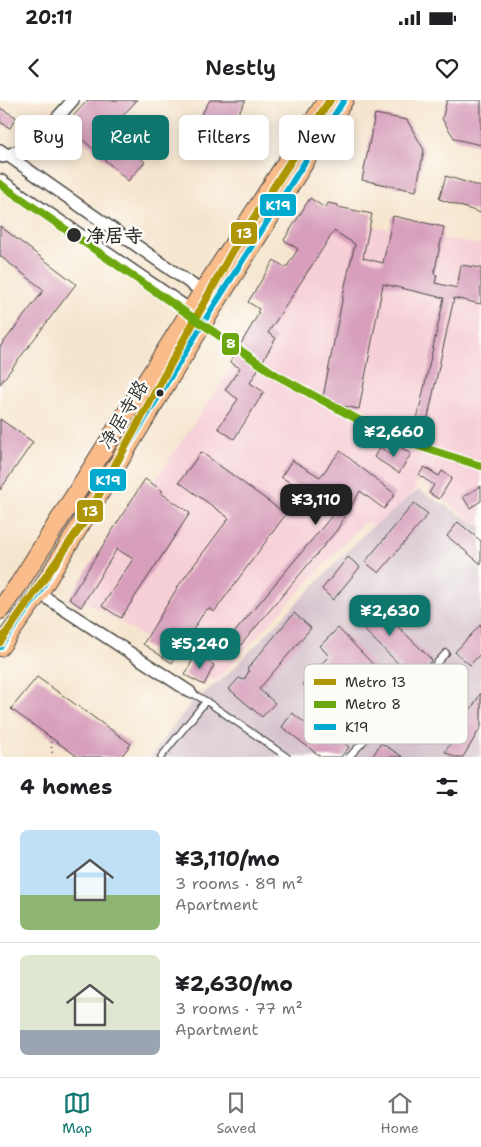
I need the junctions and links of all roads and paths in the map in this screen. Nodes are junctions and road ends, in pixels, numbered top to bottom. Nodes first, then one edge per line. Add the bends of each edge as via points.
1 (73, 100) edge
2 (327, 100) edge
3 (344, 100) edge
4 (2, 155) edge
5 (0, 180) edge
6 (209, 297) junction
7 (198, 315) junction
8 (38, 593) junction
9 (0, 610) edge
10 (0, 648) edge
11 (446, 653) dead end
12 (436, 664) edge
13 (190, 692) joint
14 (206, 701) junction
15 (50, 737) dead end
16 (361, 744) edge
17 (53, 757) edge
18 (161, 757) edge
19 (287, 757) edge
20 (349, 757) edge

1 - 4 street via 34,144
2 - 6 main road, 净居寺路
3 - 6 main road, 净居寺路
4 - 6 street
5 - 7 street
6 - 7 main road, 净居寺路
7 - 8 main road, 净居寺路
7 - 9 main road, 净居寺路
8 - 10 main road, 净居寺路
8 - 13 street
11 - 12 lane
13 - 14 lane
14 - 18 lane
14 - 19 lane
15 - 17 path
16 - 20 lane

